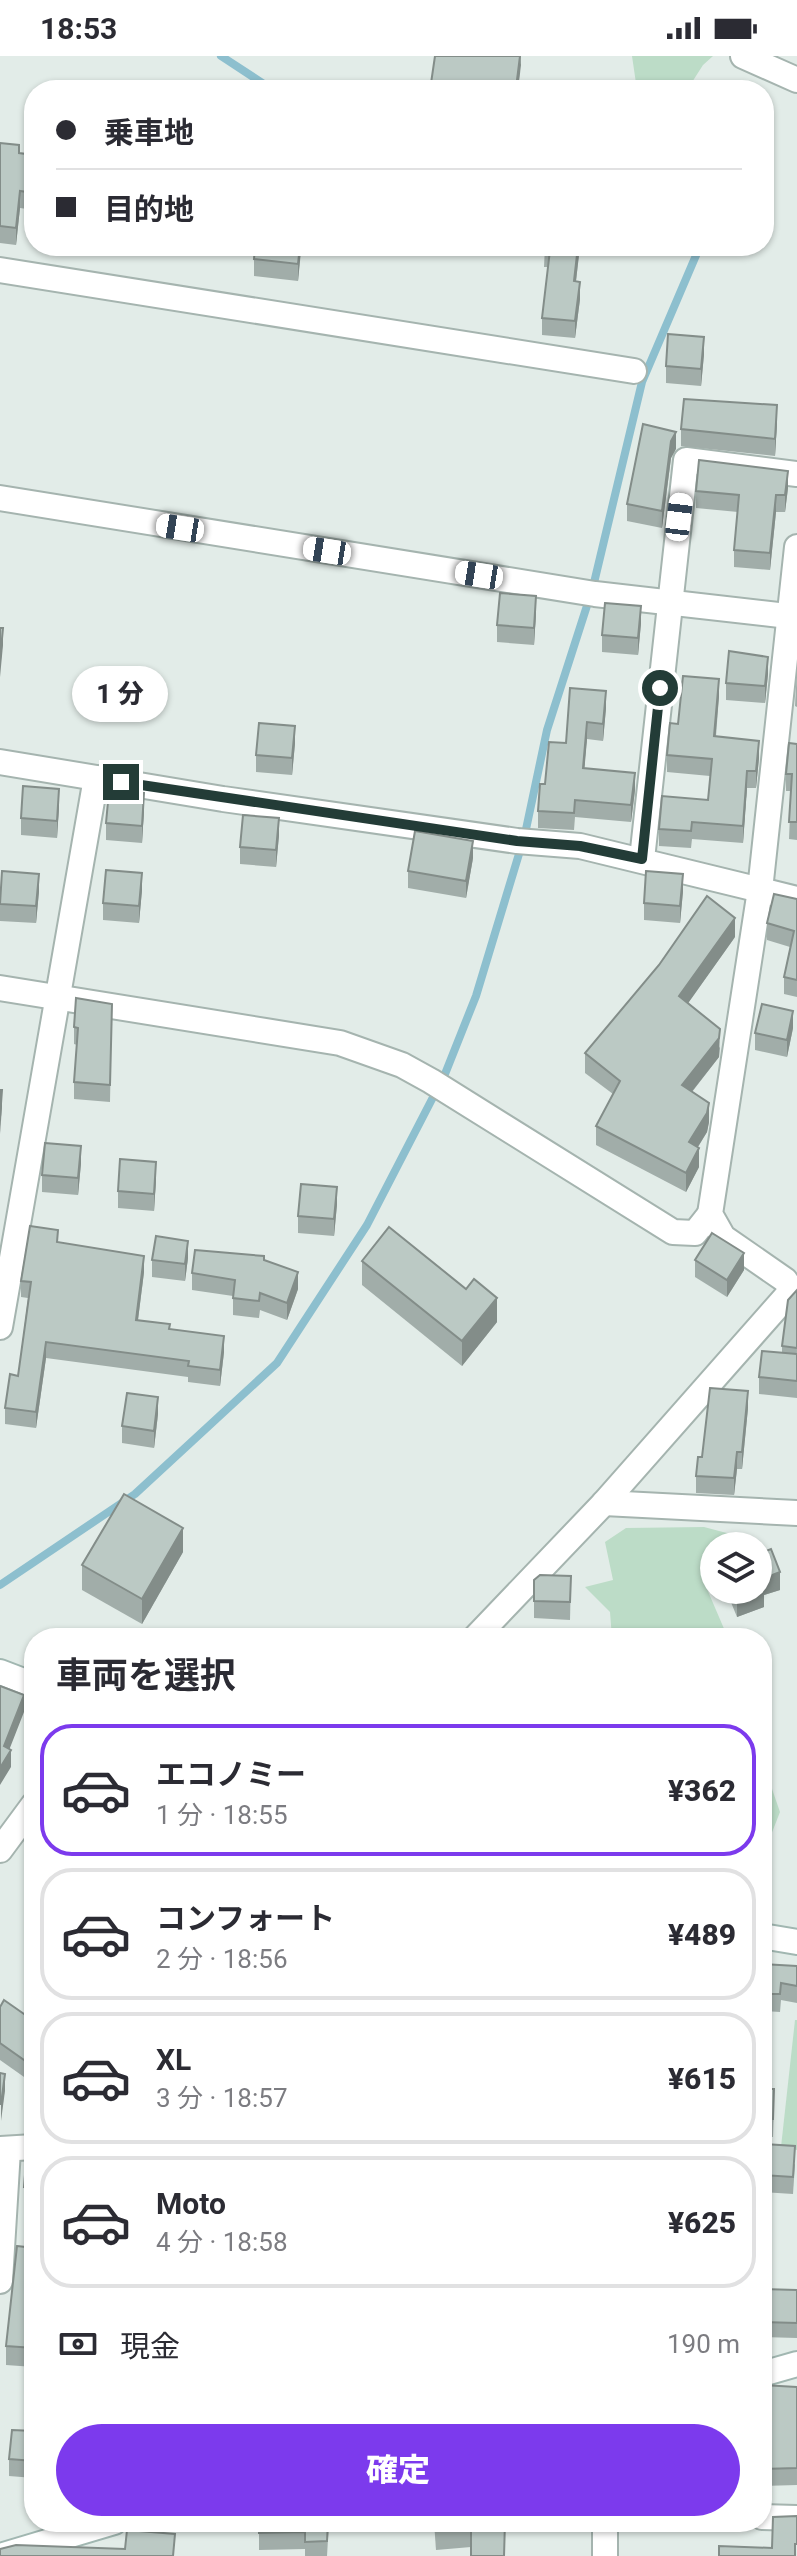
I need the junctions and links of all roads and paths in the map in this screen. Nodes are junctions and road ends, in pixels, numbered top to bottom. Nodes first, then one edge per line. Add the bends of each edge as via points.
1 (743, 56) edge
2 (797, 80) edge
3 (0, 270) edge
4 (634, 371) dead end
5 (797, 474) edge
6 (0, 498) edge
7 (797, 547) edge
8 (669, 603) junction
9 (793, 616) edge
10 (0, 762) edge
11 (96, 778) junction
12 (642, 859) junction
13 (760, 890) junction
14 (797, 899) edge
15 (0, 988) edge
16 (56, 996) junction
17 (10, 1213) edge
18 (710, 1214) junction
19 (794, 1290) edge
20 (0, 1327) edge
21 (604, 1503) junction
22 (797, 1513) edge
23 (485, 1628) edge
24 (0, 1672) edge
25 (24, 1681) edge
26 (24, 1818) edge
27 (0, 1850) edge
28 (772, 1937) edge
29 (797, 1941) edge
30 (15, 2148) edge
31 (0, 2281) edge
32 (797, 2364) edge
33 (772, 2371) edge
34 (772, 2517) edge
35 (797, 2518) edge
36 (80, 2532) edge
37 (605, 2532) edge
38 (0, 2556) edge
39 (605, 2556) edge

1 - 2 street
3 - 4 street
5 - 8 street via 686,460
6 - 8 street
7 - 9 street
8 - 9 street
8 - 12 street
9 - 13 street
10 - 11 street
11 - 12 street
11 - 16 street
12 - 13 street
13 - 14 street
13 - 18 street
15 - 16 street
16 - 17 street
16 - 18 street via 340,1043 402,1065 673,1232 695,1233
17 - 20 street
18 - 19 street via 723,1237
19 - 21 street
21 - 22 street
21 - 23 street
24 - 25 street
26 - 27 street
28 - 29 street
30 - 31 street
32 - 33 street
34 - 35 street
36 - 38 street
37 - 39 street

